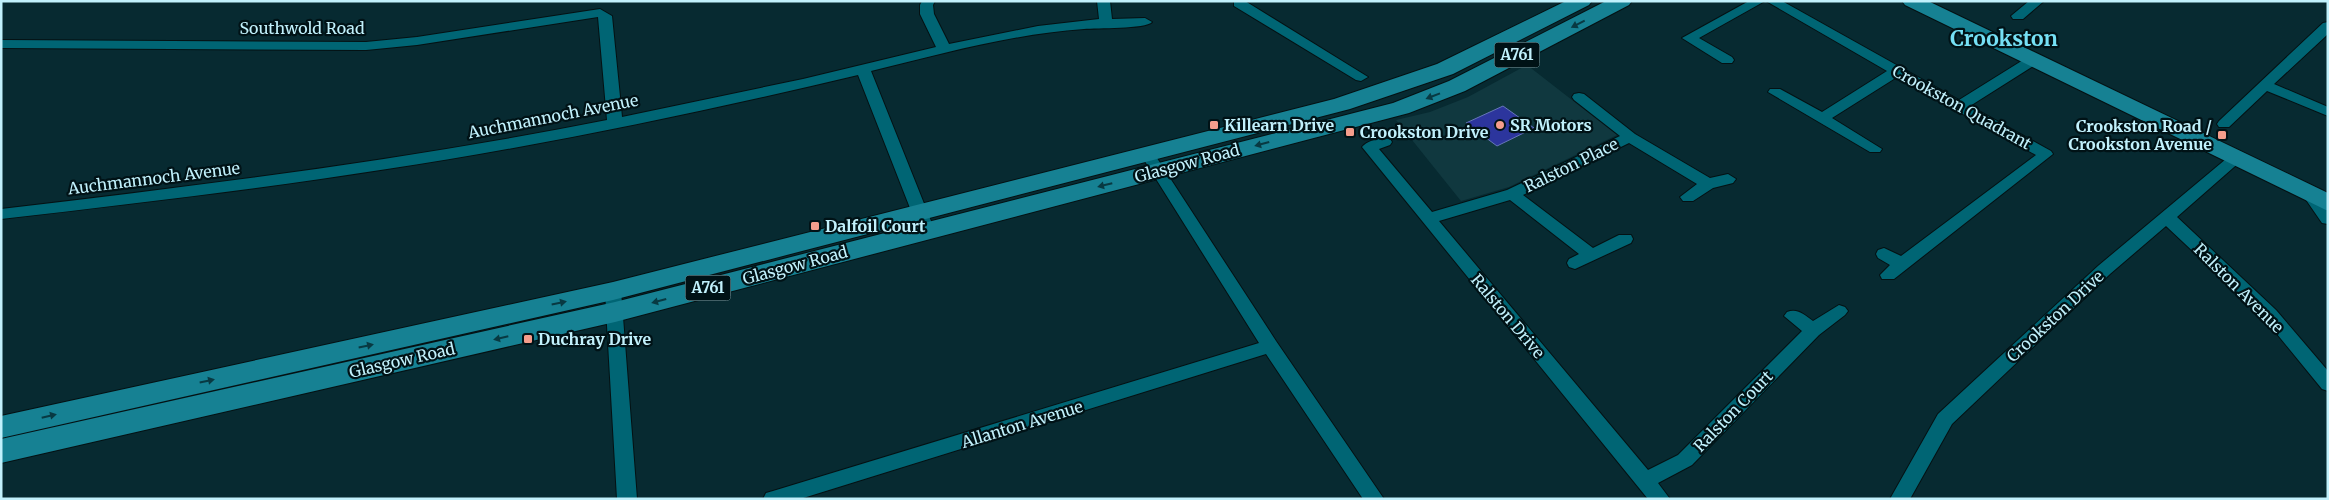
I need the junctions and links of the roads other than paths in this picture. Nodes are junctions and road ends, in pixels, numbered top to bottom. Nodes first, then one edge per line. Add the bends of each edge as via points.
1 (929, 1) edge
2 (1103, 1) edge
3 (1582, 1) edge
4 (1622, 1) edge
5 (1759, 1) edge
6 (1772, 1) edge
7 (1912, 1) edge
8 (2038, 1) edge
9 (1241, 2) edge
10 (2018, 16) dead end
11 (1106, 21) junction
12 (1144, 22) dead end
13 (2325, 32) edge
14 (1, 44) edge
15 (944, 49) junction
16 (1484, 50) junction
17 (1727, 60) dead end
18 (2033, 60) junction
19 (1504, 62) junction
20 (863, 69) junction
21 (1896, 70) junction
22 (1361, 77) dead end
23 (2264, 86) junction
24 (1775, 92) dead end
25 (1579, 97) dead end
26 (1961, 105) junction
27 (2328, 112) edge
28 (1822, 118) junction
29 (615, 123) junction
30 (2224, 124) dead end
31 (1630, 137) junction
32 (1386, 142) dead end
33 (1875, 149) dead end
34 (2237, 157) junction
35 (1153, 163) junction
36 (1728, 179) dead end
37 (1708, 184) junction
38 (1512, 194) junction
39 (1688, 197) dead end
40 (2319, 198) edge
41 (1, 214) edge
42 (2167, 217) junction
43 (1428, 219) junction
44 (2328, 219) edge
45 (924, 222) junction
46 (1625, 239) dead end
47 (1590, 254) junction
48 (1884, 254) dead end
49 (1575, 263) dead end
50 (1902, 264) junction
51 (1888, 275) dead end
52 (614, 302) junction
53 (1839, 311) dead end
54 (1793, 316) dead end
55 (1813, 330) junction
56 (1270, 346) junction
57 (2328, 384) edge
58 (1, 427) edge
59 (1, 451) edge
60 (1645, 481) junction
61 (627, 499) edge
62 (773, 499) edge
63 (1374, 499) edge
64 (1660, 499) edge
65 (1900, 499) edge

1 - 15 street via 926,5 928,14
2 - 11 street
3 - 16 main road, A761
4 -> 19 main road, A761
5 - 17 street via 1688,38
6 - 21 street, Crookston Quadrant
7 - 18 main road
8 - 10 street
9 - 22 street
11 - 12 street, Auchmannoch Avenue
11 - 15 street, Auchmannoch Avenue
13 - 23 street
14 - 29 street, Southwold Road via 366,46 600,13 605,16
15 - 20 street, Auchmannoch Avenue
16 - 19 main road
16 - 35 main road, Glasgow Road / A761 via 1438,72
18 - 26 street
18 - 34 main road
19 -> 35 main road, Glasgow Road / A761 via 1410,105
20 - 29 street, Auchmannoch Avenue
20 - 45 street
21 - 26 street, Crookston Quadrant
21 - 28 street
23 - 27 street
23 - 30 street
24 - 28 street
25 - 31 street, Ralston Place
26 - 50 street, Crookston Quadrant via 2046,154
28 - 33 street
29 - 41 street, Auchmannoch Avenue via 352,170
31 - 37 street, Ralston Place
31 - 38 street, Ralston Place
32 - 43 street, Ralston Drive via 1369,147
34 - 40 main road
34 - 42 street, Crookston Drive
35 - 45 main road, Glasgow Road / A761
35 - 56 street
36 - 37 street
37 - 39 street
38 - 43 street, Ralston Place
38 - 47 street, Ralston Place
40 - 44 street
42 - 57 street, Ralston Avenue via 2270,314
42 - 65 street, Crookston Drive via 2104,270 1945,419
43 - 60 street, Ralston Drive
45 - 52 main road, Glasgow Road / A761
46 - 47 street
47 - 49 street
48 - 50 street
50 - 51 street, Crookston Quadrant
58 -> 52 main road, Glasgow Road / A761
52 -> 59 main road, Glasgow Road / A761
52 - 61 street
53 - 55 street, Ralston Court
54 - 55 street
55 - 60 street, Ralston Court via 1686,460
56 - 62 street, Allanton Avenue
56 - 63 street
60 - 64 street, Ralston Drive

